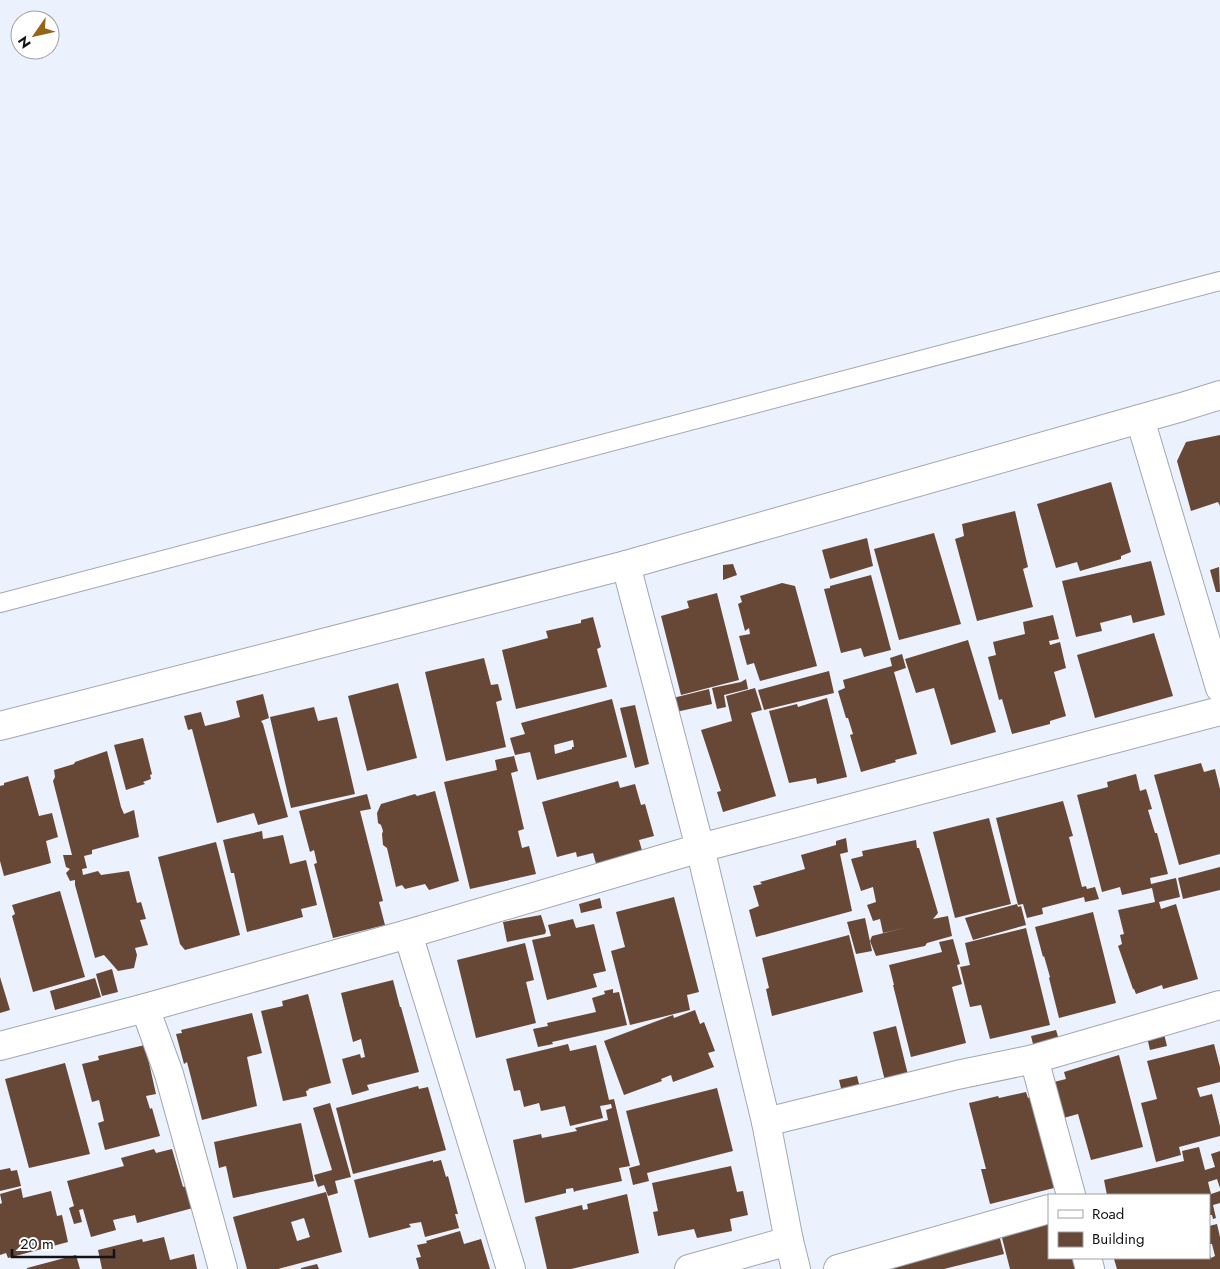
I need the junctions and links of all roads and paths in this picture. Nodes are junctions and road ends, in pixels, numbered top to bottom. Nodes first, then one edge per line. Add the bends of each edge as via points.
1 (1220, 281) edge
2 (1220, 395) edge
3 (1140, 419) junction
4 (626, 565) junction
5 (0, 603) edge
6 (1220, 688) edge
7 (1220, 711) edge
8 (0, 726) edge
9 (700, 848) junction
10 (408, 934) junction
11 (1220, 1005) edge
12 (145, 1008) junction
13 (0, 1046) edge
14 (1034, 1059) junction
15 (766, 1122) junction
16 (1071, 1194) edge
17 (1048, 1209) edge
18 (789, 1241) junction
19 (223, 1269) edge
20 (510, 1269) edge
21 (689, 1269) edge
22 (796, 1269) edge
23 (838, 1269) edge

1 - 5 lane
2 - 3 street
3 - 4 street
3 - 6 street
4 - 8 street
4 - 9 street
7 - 9 street
9 - 10 street
9 - 15 street
10 - 12 street
10 - 20 street
11 - 14 street
12 - 13 street
12 - 19 street via 169,1074
14 - 15 street
14 - 16 street
15 - 18 street
17 - 23 street
18 - 21 street
18 - 22 street

